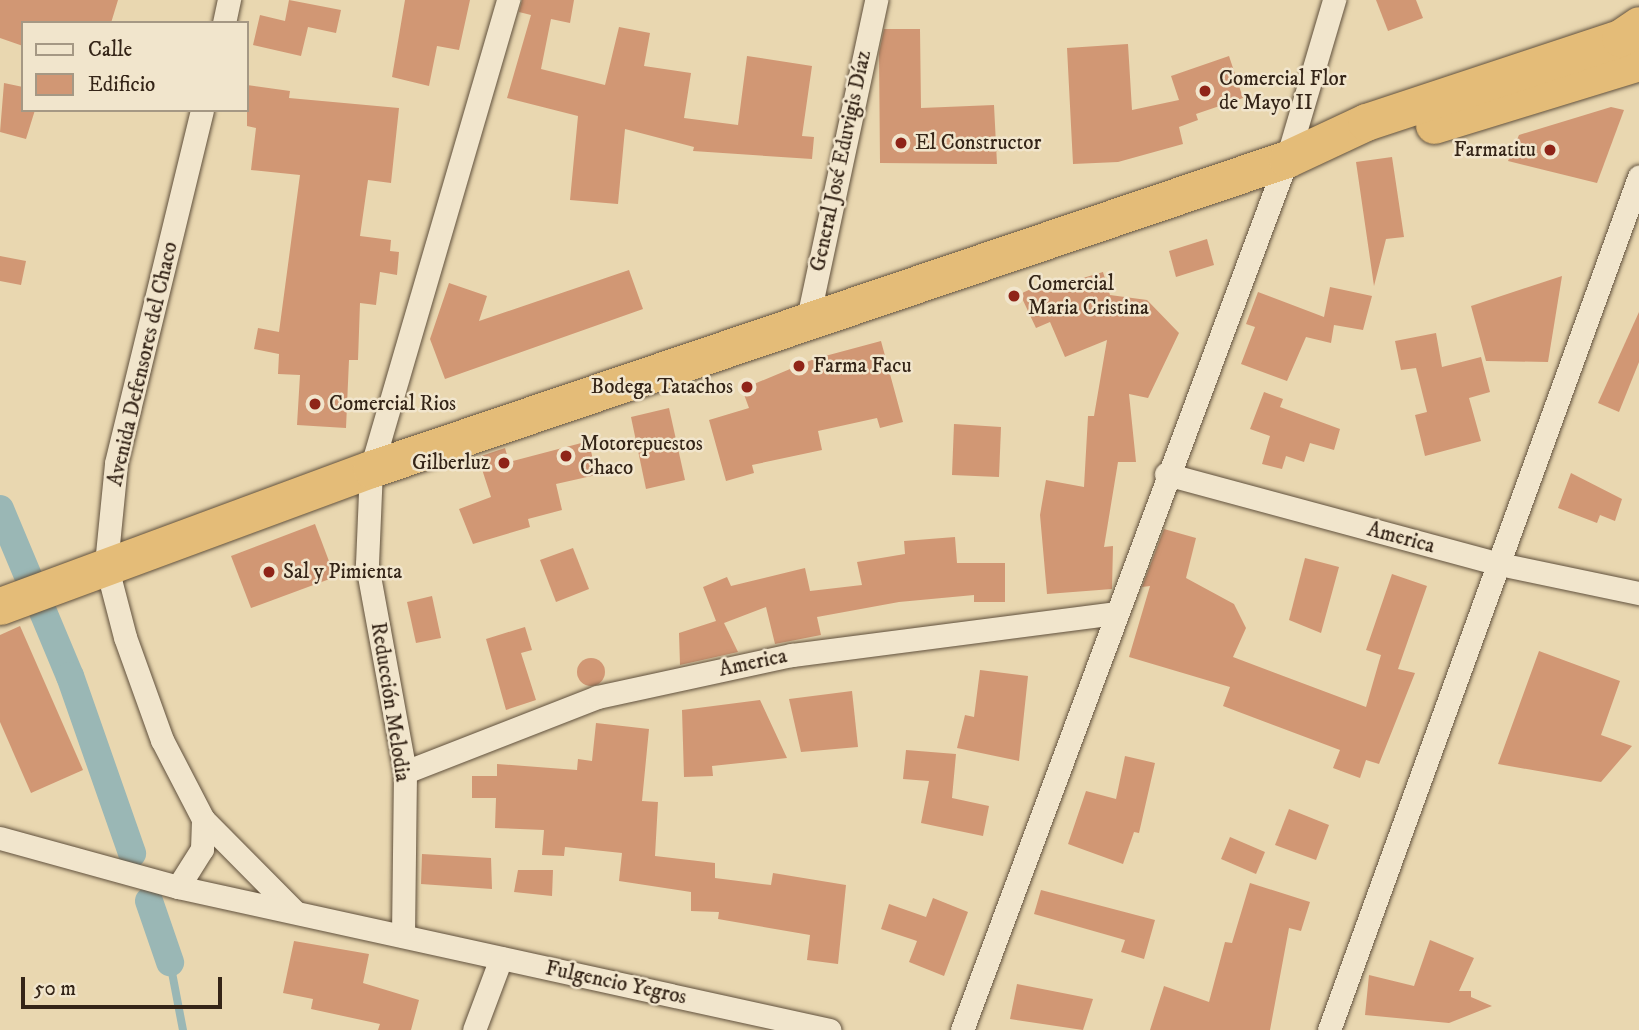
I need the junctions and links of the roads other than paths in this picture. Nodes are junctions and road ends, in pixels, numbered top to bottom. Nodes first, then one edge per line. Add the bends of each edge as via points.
1 (229, 0) edge
2 (508, 0) edge
3 (876, 0) edge
4 (1334, 0) edge
5 (224, 21) edge
6 (1639, 26) edge
7 (1639, 62) edge
8 (202, 112) edge
9 (1287, 159) junction
10 (1639, 177) edge
11 (807, 323) junction
12 (371, 469) junction
13 (1166, 474) junction
14 (106, 564) junction
15 (1500, 564) junction
16 (1639, 593) edge
17 (0, 606) edge
18 (1115, 612) junction
19 (405, 772) junction
20 (203, 819) junction
21 (0, 838) edge
22 (178, 887) junction
23 (296, 913) junction
24 (403, 936) junction
25 (501, 957) junction
26 (474, 1030) edge
27 (830, 1030) edge
28 (962, 1030) edge
29 (1329, 1030) edge

1 - 5 street
2 - 12 street, Reducción Melodia
3 - 11 street, General José Eduvigis Díaz
4 - 9 street
6 - 9 highway via 1620,38 1366,122
7 - 9 highway via 1371,145
8 - 14 street, Avenida Defensores del Chaco via 116,463
9 - 11 highway
9 - 13 street
10 - 15 street
11 - 12 highway
12 - 14 highway
12 - 19 street, Reducción Melodia via 367,564
13 - 15 street, America
13 - 18 street
14 - 17 highway
14 - 20 street, Avenida Defensores del Chaco via 125,637 162,740
15 - 16 street, America
15 - 29 street
18 - 19 street, America via 792,655 597,697
18 - 28 street
19 - 24 street, Reducción Melodia
20 - 22 street via 202,849
20 - 23 street, Avenida Defensores del Chaco
21 - 22 street, Fulgencio Yegros
22 - 23 street, Fulgencio Yegros
23 - 24 street, Fulgencio Yegros
24 - 25 street, Fulgencio Yegros
25 - 26 street
25 - 27 street, Fulgencio Yegros

